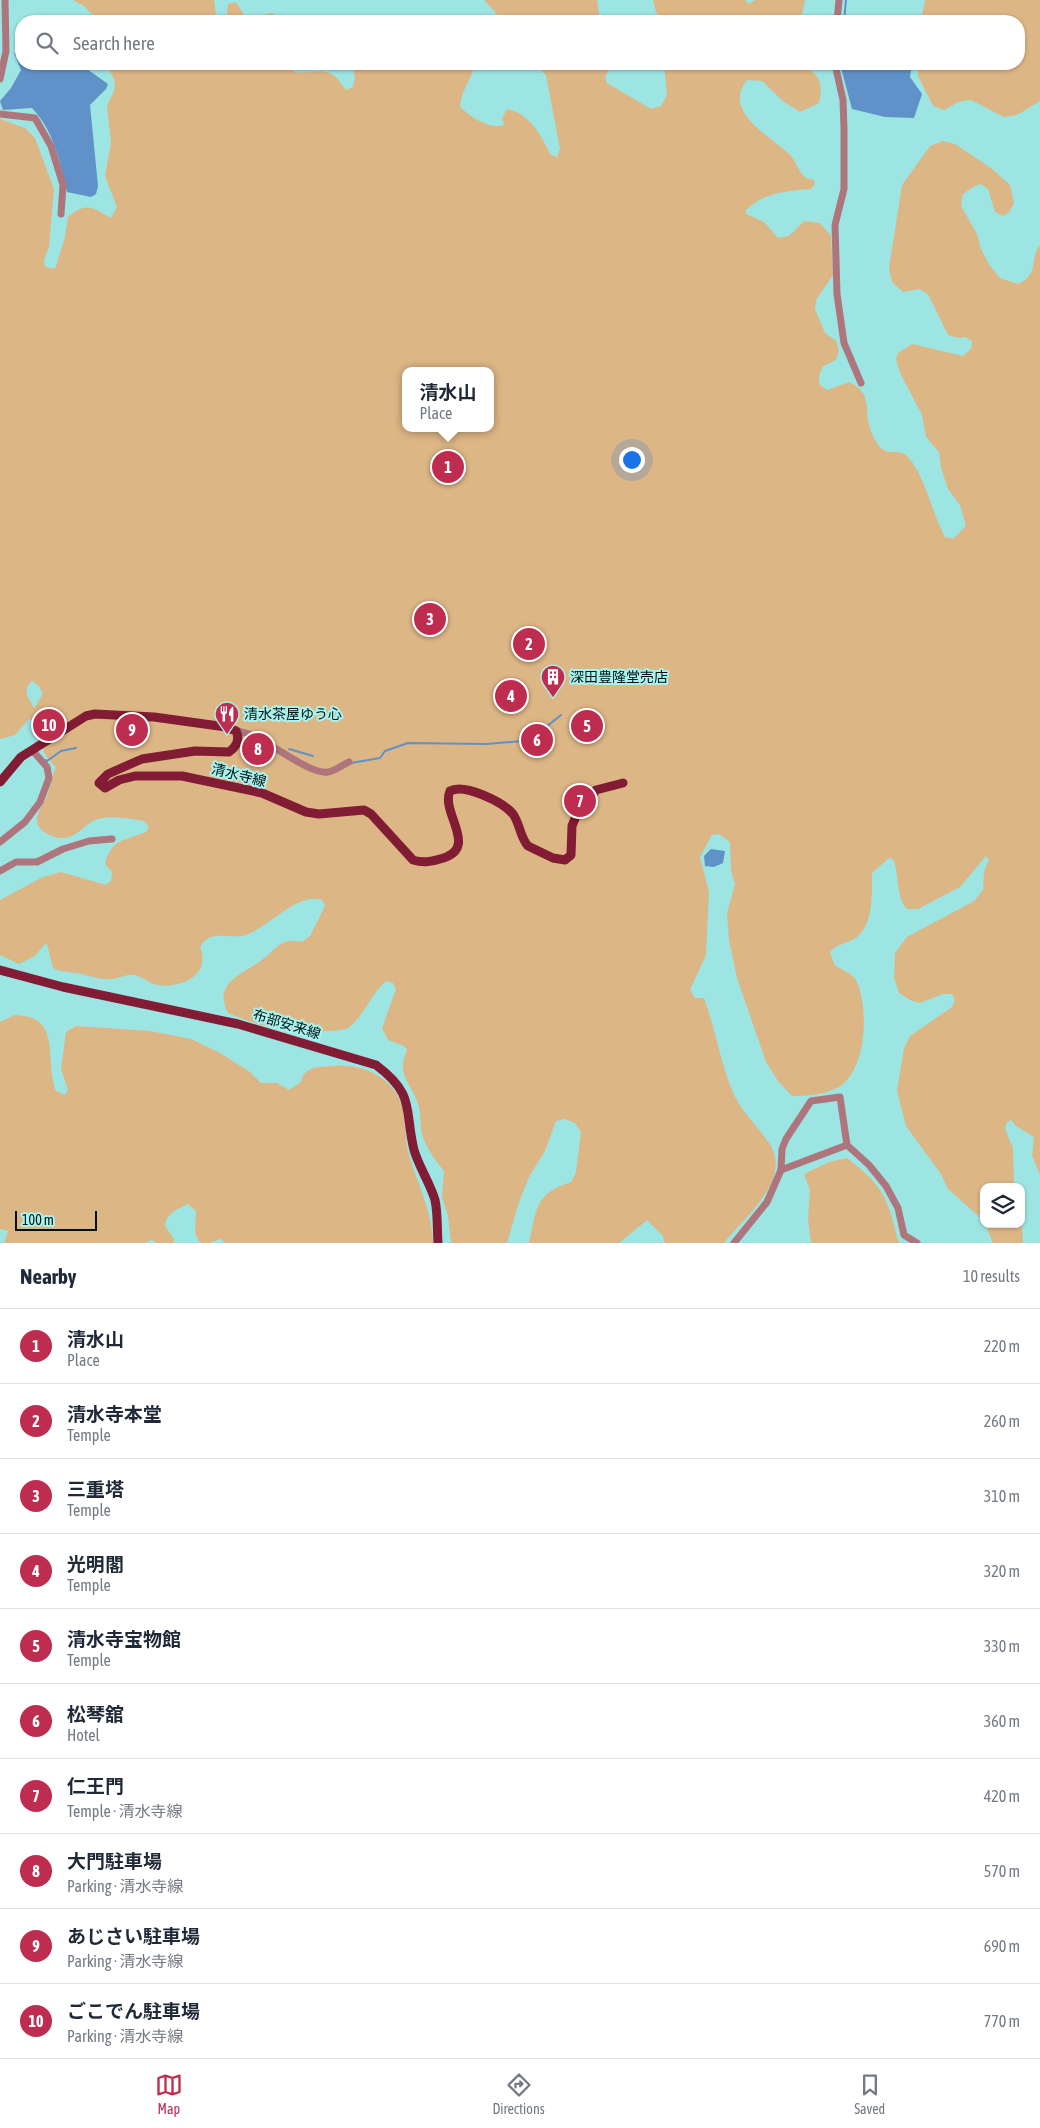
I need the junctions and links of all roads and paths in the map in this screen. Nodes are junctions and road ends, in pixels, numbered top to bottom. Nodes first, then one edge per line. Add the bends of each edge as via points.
1 (5, 0) edge
2 (839, 0) edge
3 (838, 15) edge
4 (836, 70) edge
5 (0, 79) edge
6 (0, 114) edge
7 (61, 214) dead end
8 (861, 383) dead end
9 (236, 730) junction
10 (32, 750) junction
11 (348, 762) dead end
12 (0, 782) edge
13 (624, 782) dead end
14 (112, 839) dead end
15 (0, 842) edge
16 (0, 871) edge
17 (0, 970) edge
18 (847, 1144) junction
19 (781, 1170) junction
20 (438, 1243) edge
21 (734, 1243) edge
22 (917, 1243) edge

1 - 5 street via 6,51
2 - 3 street
4 - 8 street via 843,100 844,128 844,189 836,225 837,294 844,343
6 - 7 street via 35,118 51,146 63,185
9 - 10 main road via 154,717 95,714 78,720
9 - 11 street via 255,736 323,772 330,772
9 - 13 main road, 清水寺線 via 238,741 229,752 195,751 142,759 108,774 99,783 105,788 134,776 182,776 262,793 306,812 364,810 413,860 422,863 448,857 458,845 459,837 448,799 450,791 460,788 503,806 516,819 528,846 565,860 571,855 572,826 593,794 599,788
10 - 12 main road via 11,767
10 - 15 street via 47,767 49,778 40,802 24,822
14 - 16 street via 63,848 36,862 16,862
17 - 20 main road, 布部安来線 via 63,987 238,1024 376,1065 401,1090 408,1106 414,1150 435,1201
18 - 19 street
18 - 19 street via 840,1097 814,1100 786,1139
18 - 22 street via 886,1186 898,1208 904,1235
19 - 21 street via 767,1202

